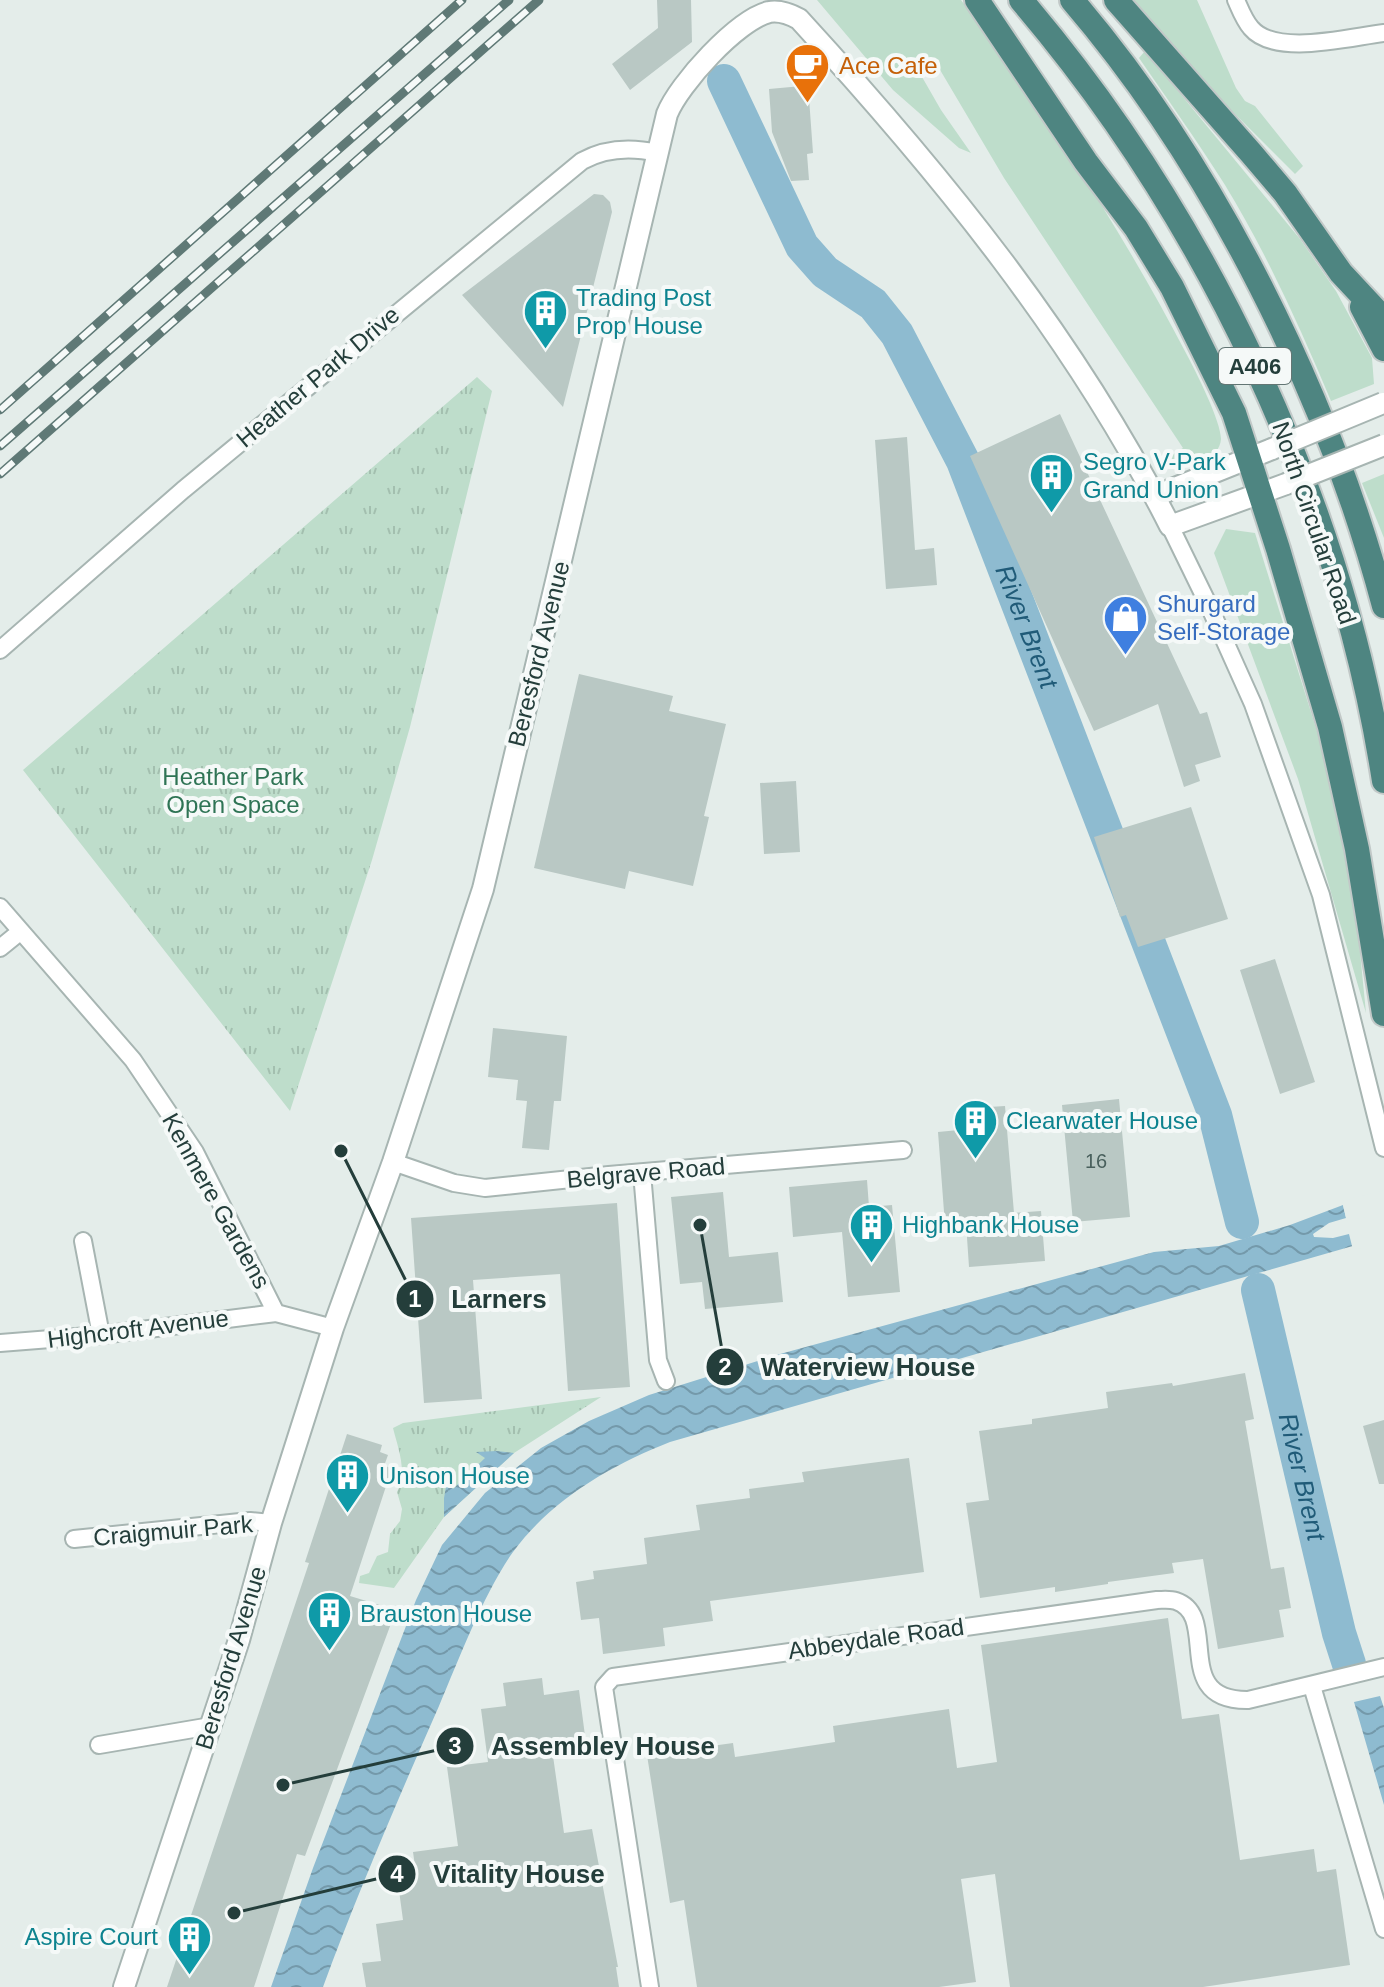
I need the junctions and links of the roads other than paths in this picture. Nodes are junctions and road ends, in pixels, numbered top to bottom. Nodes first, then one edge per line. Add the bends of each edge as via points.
1 (977, 0) edge
2 (1021, 0) edge
3 (1072, 0) edge
4 (1116, 0) edge
5 (1236, 0) edge
6 (769, 6) edge
7 (1384, 33) edge
8 (657, 153) junction
9 (1347, 281) junction
10 (1384, 319) edge
11 (1384, 349) edge
12 (1383, 403) edge
13 (1384, 445) edge
14 (1249, 458) junction
15 (1260, 493) junction
16 (1155, 496) junction
17 (1170, 526) junction
18 (1384, 606) edge
19 (0, 650) edge
20 (1384, 781) edge
21 (0, 907) edge
22 (21, 931) junction
23 (0, 948) edge
24 (1384, 1014) edge
25 (1384, 1148) edge
26 (903, 1150) dead end
27 (393, 1162) junction
28 (642, 1173) junction
29 (83, 1241) dead end
30 (276, 1313) junction
31 (333, 1328) junction
32 (101, 1335) junction
33 (0, 1343) edge
34 (666, 1381) dead end
35 (271, 1523) junction
36 (74, 1539) dead end
37 (1384, 1667) edge
38 (1312, 1686) junction
39 (211, 1726) junction
40 (99, 1745) dead end
41 (1384, 1929) edge
42 (124, 1987) edge
43 (650, 1987) edge

1 - 14 highway via 1172,287 1234,413
2 - 20 highway, North Circular Road / A406 via 1090,85 1165,195 1262,382 1343,600
3 - 18 highway, North Circular Road / A406 via 1199,177 1264,297 1316,408
4 - 9 highway via 1285,193
5 - 7 street via 1250,27 1263,38 1292,44
6 - 8 street, Beresford Avenue via 681,87
6 - 16 street via 799,19 963,206 1038,307
8 - 19 street, Heather Park Drive via 613,149 582,161 183,490
8 - 27 street, Beresford Avenue via 483,889
9 - 10 highway
9 - 11 highway
12 - 14 street, bridge
13 - 15 street, bridge
14 - 15 highway
14 - 16 street
15 - 17 street
15 - 24 highway via 1330,727
16 - 17 street
17 - 25 street via 1253,704 1321,895
21 - 22 street, Kenmere Gardens
22 - 23 street
22 - 30 street, Kenmere Gardens via 133,1060 195,1152
26 - 28 street, Belgrave Road
27 - 28 street, Belgrave Road via 485,1188
27 - 31 street, Beresford Avenue
28 - 34 street via 658,1360
29 - 32 street
30 - 31 street
30 - 32 street, Highcroft Avenue
31 - 35 street, Beresford Avenue
32 - 33 street, Highcroft Avenue
35 - 36 street, Craigmuir Park
35 - 39 street, Beresford Avenue
37 - 38 street, Abbeydale Road
38 - 41 street
38 - 43 street, Abbeydale Road via 1248,1700 1219,1696 1204,1676 1193,1617 1175,1601 1157,1600 613,1677 604,1687
39 - 40 street
39 - 42 street, Beresford Avenue

